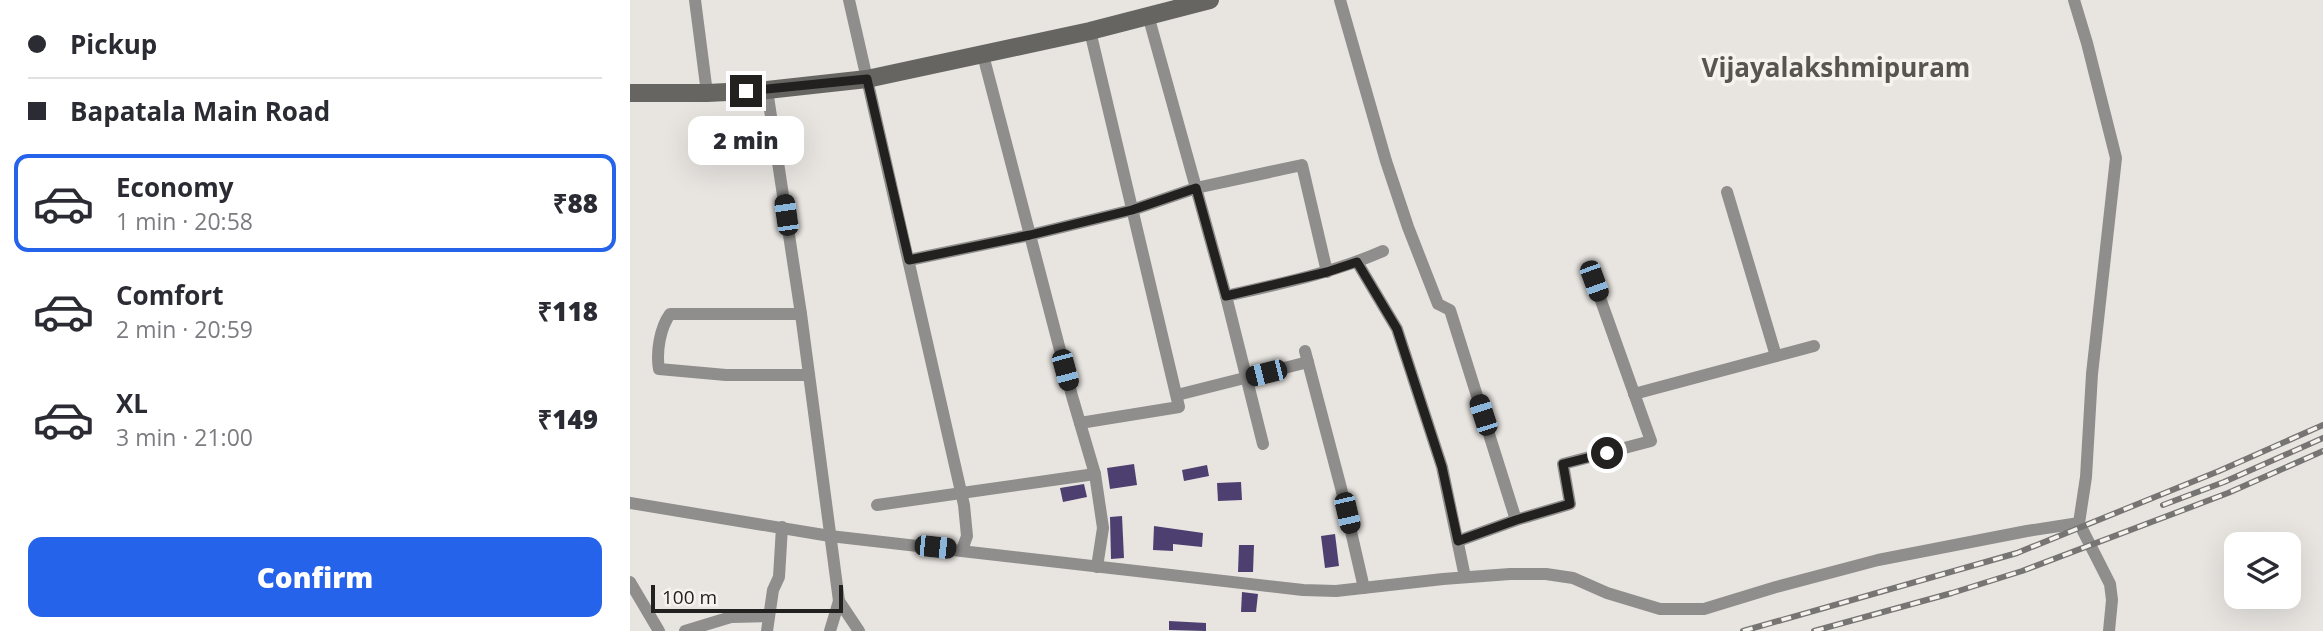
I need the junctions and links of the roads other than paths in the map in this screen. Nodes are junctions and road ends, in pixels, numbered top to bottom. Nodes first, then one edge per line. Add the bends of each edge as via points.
1 (695, 0) edge
2 (849, 0) edge
3 (1210, 0) edge
4 (1340, 0) edge
5 (2074, 0) edge
6 (1148, 15) junction
7 (1090, 31) junction
8 (984, 55) junction
9 (867, 79) junction
10 (767, 90) junction
11 (630, 93) edge
12 (707, 93) junction
13 (1196, 188) junction
14 (1727, 192) dead end
15 (1132, 210) junction
16 (1030, 235) junction
17 (1383, 251) dead end
18 (909, 260) junction
19 (1357, 262) junction
20 (1327, 272) junction
21 (1594, 281) dead end
22 (1226, 296) junction
23 (801, 314) junction
24 (1814, 346) dead end
25 (1776, 356) junction
26 (809, 374) junction
27 (1245, 378) junction
28 (1634, 394) junction
29 (1177, 395) junction
30 (1080, 423) junction
31 (1264, 444) dead end
32 (1095, 474) junction
33 (962, 493) junction
34 (630, 503) edge
35 (877, 505) dead end
36 (1516, 520) junction
37 (2079, 523) junction
38 (782, 527) junction
39 (830, 536) junction
40 (1458, 541) junction
41 (962, 550) junction
42 (1097, 567) junction
43 (1465, 577) junction
44 (630, 582) edge
45 (1364, 588) junction
46 (839, 601) junction
47 (769, 616) junction
48 (659, 631) edge
49 (685, 631) edge
50 (767, 631) edge
51 (830, 631) edge
52 (859, 631) edge
53 (2109, 631) edge

1 - 12 street
2 - 9 street
3 - 6 main road
4 - 36 street via 1408,228 1438,304 1450,310
5 - 37 street via 2116,158
6 - 7 main road
6 - 13 street
7 - 8 main road
7 - 15 street
8 - 9 main road
8 - 16 street
9 - 10 main road
9 - 18 street
10 - 12 main road
10 - 23 street
11 - 12 main road
13 - 15 street
13 - 20 street via 1302,165
13 - 22 street
14 - 25 street
15 - 16 street
15 - 29 street
16 - 18 street
16 - 30 street
17 - 19 street
18 - 33 street
19 - 20 street
19 - 40 street via 1397,329 1442,467
20 - 22 street
21 - 28 street
22 - 27 street
23 - 26 street
23 - 26 street via 670,314 663,323 659,369 726,375
24 - 25 street
25 - 28 street
26 - 39 street
27 - 29 street
27 - 31 street
27 - 45 street via 1307,357
28 - 36 street via 1651,441 1563,464 1570,504
29 - 30 street via 1179,407
30 - 32 street
32 - 33 street
32 - 42 street via 1103,528
33 - 35 street
33 - 41 street via 967,536
34 - 38 street
36 - 40 street
37 - 43 street via 1878,561 1704,609 1660,609 1573,578 1546,574
37 - 53 street via 2110,584
38 - 39 street
38 - 47 street via 779,577
39 - 41 street
39 - 46 street
40 - 43 street
41 - 42 street
42 - 45 street via 1303,590
43 - 45 street
44 - 48 street
46 - 51 street
46 - 52 street
47 - 49 street via 731,617
47 - 50 street

